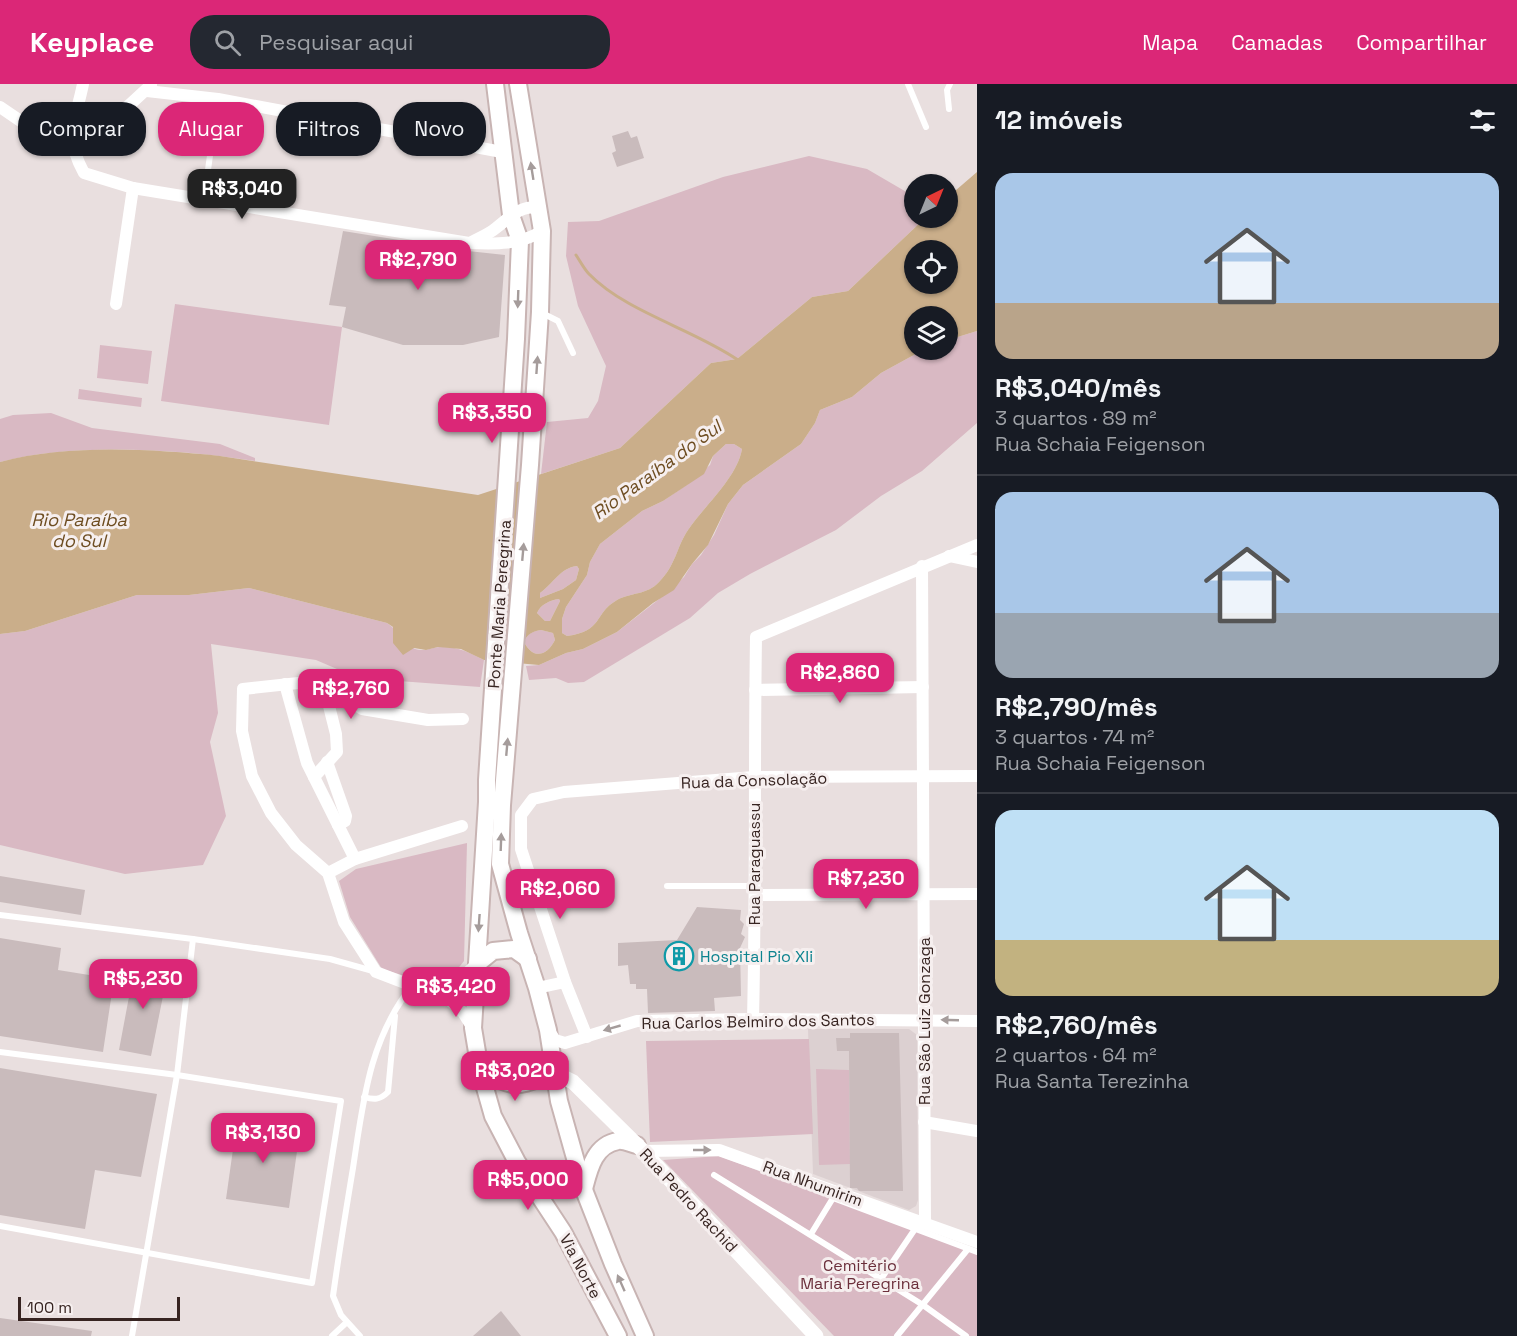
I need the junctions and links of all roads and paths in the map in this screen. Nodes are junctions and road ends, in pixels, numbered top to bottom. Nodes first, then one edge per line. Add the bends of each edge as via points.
1 (83, 84) edge
2 (495, 84) edge
3 (518, 84) edge
4 (908, 84) edge
5 (950, 84) edge
6 (149, 87) edge
7 (218, 99) junction
8 (78, 102) edge
9 (133, 102) edge
10 (0, 107) edge
11 (949, 109) dead end
12 (18, 119) edge
13 (926, 127) dead end
14 (502, 152) junction
15 (74, 156) edge
16 (134, 188) junction
17 (204, 198) junction
18 (538, 207) junction
19 (511, 215) junction
20 (542, 231) junction
21 (520, 241) junction
22 (469, 243) junction
23 (116, 303) dead end
24 (540, 312) junction
25 (573, 353) dead end
26 (977, 544) edge
27 (949, 556) junction
28 (977, 562) edge
29 (922, 566) junction
30 (285, 684) junction
31 (324, 686) junction
32 (923, 687) junction
33 (755, 690) junction
34 (463, 719) dead end
35 (327, 762) junction
36 (924, 776) junction
37 (977, 776) edge
38 (314, 777) junction
39 (754, 777) junction
40 (495, 803) junction
41 (338, 825) junction
42 (462, 826) dead end
43 (355, 859) junction
44 (328, 873) junction
45 (667, 886) dead end
46 (755, 891) junction
47 (977, 894) edge
48 (925, 895) junction
49 (0, 915) edge
50 (193, 939) junction
51 (528, 959) junction
52 (477, 964) junction
53 (376, 972) junction
54 (565, 982) junction
55 (418, 987) junction
56 (537, 988) junction
57 (396, 1009) junction
58 (753, 1019) junction
59 (923, 1020) junction
60 (977, 1021) edge
61 (473, 1028) junction
62 (548, 1030) junction
63 (588, 1037) junction
64 (0, 1052) edge
65 (480, 1070) junction
66 (555, 1073) junction
67 (177, 1075) junction
68 (364, 1097) junction
69 (924, 1122) junction
70 (977, 1131) edge
71 (640, 1148) junction
72 (714, 1175) dead end
73 (584, 1190) junction
74 (0, 1226) edge
75 (920, 1226) junction
76 (811, 1234) junction
77 (973, 1246) edge
78 (145, 1252) junction
79 (977, 1252) edge
80 (881, 1279) junction
81 (922, 1305) junction
82 (347, 1322) junction
83 (132, 1336) edge
84 (332, 1336) edge
85 (360, 1336) edge
86 (618, 1336) edge
87 (645, 1336) edge
88 (816, 1336) edge
89 (897, 1336) edge
90 (966, 1336) edge

1 - 8 street
2 - 14 main road
18 -> 3 main road, Ponte Maria Peregrina
4 - 13 lane
5 - 11 lane
6 - 7 street
6 - 9 street
7 - 14 street
7 - 17 lane
10 - 12 street
14 - 19 main road
15 - 16 street via 84,173
16 - 17 street
16 - 23 street
17 - 22 street
18 - 19 street via 525,207
18 - 20 main road, Ponte Maria Peregrina
19 - 21 main road
19 - 22 street
20 - 21 street
20 - 24 main road, Ponte Maria Peregrina
21 - 22 street via 498,245
21 -> 40 main road, Ponte Maria Peregrina via 487,780
24 - 25 lane via 558,321
40 -> 24 main road, Ponte Maria Peregrina via 530,465
26 - 27 street
27 - 28 street
27 - 29 street
29 - 32 street, Rua São Luiz Gonzaga
29 - 33 street, Rua Paraguassu via 756,637
30 - 31 street via 317,681
30 - 38 street
30 - 44 street via 243,689 242,731 252,776 271,813 296,845
31 - 34 street via 362,709 428,720
31 - 35 street via 337,743 337,752
32 - 33 street
32 - 36 street, Rua São Luiz Gonzaga
33 - 39 street, Rua Paraguassu
35 - 38 street
35 - 41 street via 347,819
36 - 37 street, Rua da Consolação
36 - 39 street, Rua da Consolação
36 - 48 street, Rua São Luiz Gonzaga
38 - 41 street
39 - 46 street, Rua Paraguassu
39 - 54 street, Rua da Consolação via 564,792 533,799 521,816 521,849
51 -> 40 main road, Via Norte via 500,864
40 -> 52 main road, Via Norte
41 - 43 street
42 - 43 street
43 - 44 street
44 - 53 street via 344,922
45 - 46 lane
46 - 48 street
46 - 58 street, Rua Paraguassu
47 - 48 street
48 - 59 street, Rua São Luiz Gonzaga
49 - 50 lane
50 - 53 lane via 330,959
50 - 67 lane
51 - 52 main road via 514,949 493,951
51 - 56 main road, Via Norte
52 - 55 street via 447,986
52 - 61 main road, Via Norte
53 - 55 street
54 - 56 street
54 - 63 street
55 - 57 lane via 398,1002
55 - 61 street via 449,1000
56 - 62 main road, Via Norte
57 - 68 lane via 377,1048
57 - 68 lane via 388,1092 375,1100
58 - 59 street, Rua Carlos Belmiro dos Santos
58 -> 63 street, Rua Carlos Belmiro dos Santos via 637,1021
60 -> 59 street, Rua Carlos Belmiro dos Santos
59 - 69 street, Rua São Luiz Gonzaga
61 - 65 main road, Via Norte
62 - 63 street, Rua Carlos Belmiro dos Santos via 555,1040 566,1043
62 - 66 main road, Via Norte
64 - 67 lane
65 - 66 main road via 506,1084 524,1086
65 - 86 main road, Via Norte via 493,1116 517,1162 563,1232
66 - 71 street, Rua Pedro Rachid via 573,1082
66 - 73 main road, Via Norte
67 - 78 lane
67 - 78 lane via 341,1101 312,1283
68 - 82 lane via 333,1296
69 - 70 street
69 - 75 street, Rua São Luiz Gonzaga
71 - 73 main road via 619,1141 602,1149 591,1161
71 -> 75 street, Rua Nhumirim via 719,1150
71 - 88 street, Rua Pedro Rachid
72 - 76 lane
87 -> 73 main road, Via Norte
74 - 78 lane
75 - 76 lane via 833,1198
75 - 77 street, Rua Nhumirim
75 - 80 lane
76 - 80 lane
77 - 79 lane
77 - 81 lane
78 - 83 lane
80 - 81 lane
81 - 89 lane
81 - 90 lane
82 - 84 lane
82 - 85 lane

